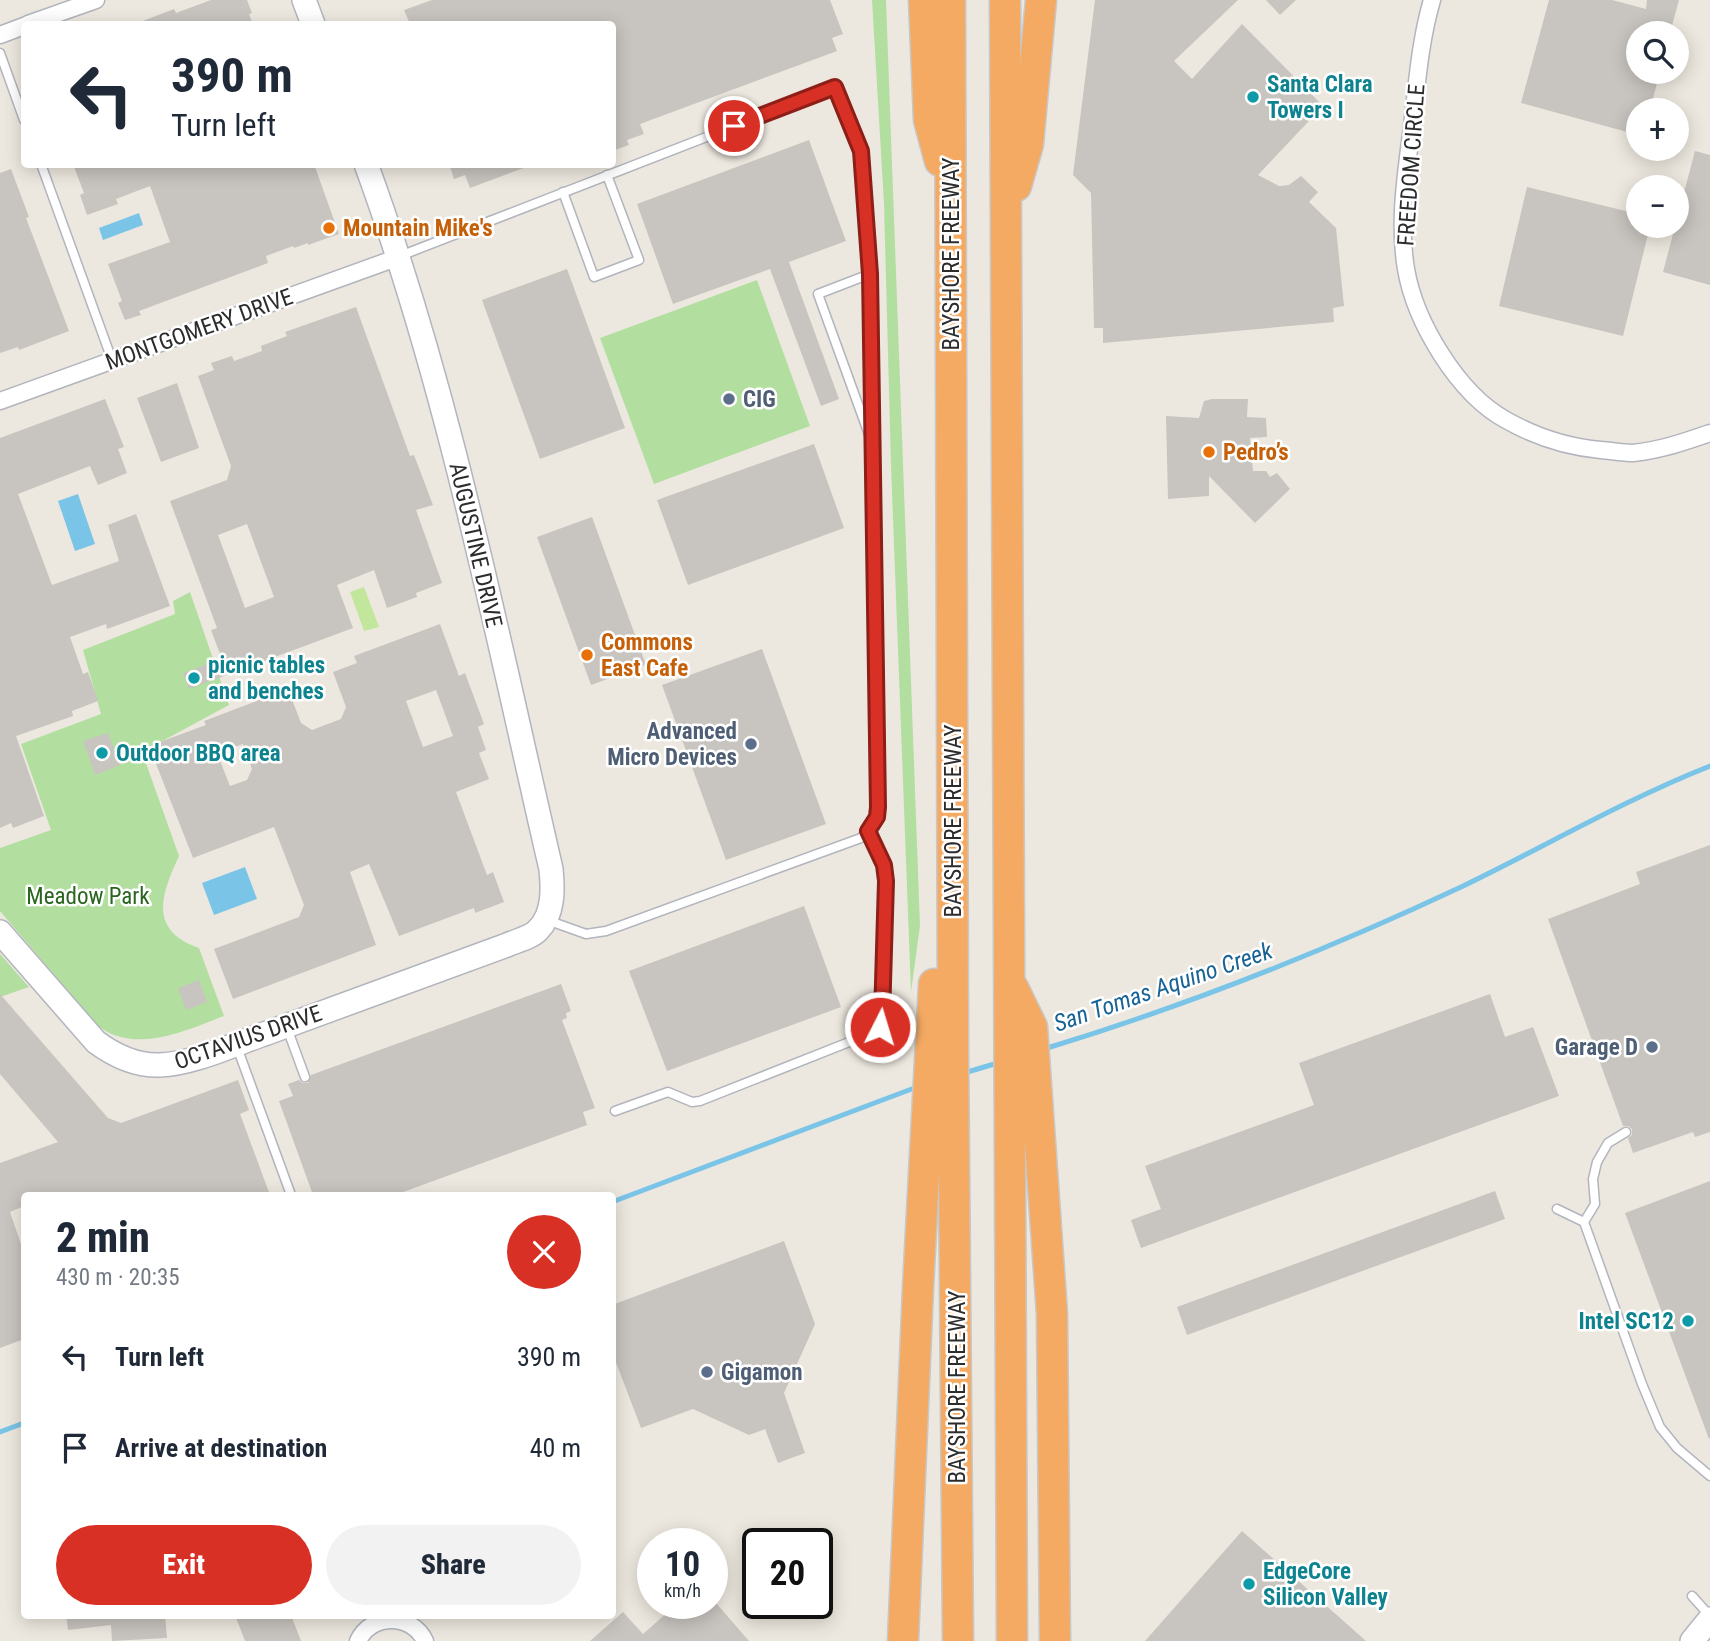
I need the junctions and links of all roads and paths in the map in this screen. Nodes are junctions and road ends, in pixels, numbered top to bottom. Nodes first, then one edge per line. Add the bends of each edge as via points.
1 (96, 0) edge
2 (304, 0) edge
3 (924, 0) edge
4 (950, 0) edge
5 (1005, 0) edge
6 (1041, 0) edge
7 (1432, 0) edge
8 (37, 21) edge
9 (312, 21) edge
10 (21, 27) edge
11 (0, 35) edge
12 (0, 53) edge
13 (21, 112) edge
14 (41, 168) edge
15 (367, 168) edge
16 (607, 175) junction
17 (563, 192) junction
18 (951, 198) junction
19 (1006, 220) junction
20 (398, 257) junction
21 (870, 274) junction
22 (112, 360) junction
23 (0, 401) edge
24 (1710, 433) edge
25 (873, 444) junction
26 (868, 831) junction
27 (541, 925) junction
28 (0, 932) edge
29 (286, 1026) junction
30 (236, 1043) junction
31 (305, 1077) dead end
32 (1024, 1105) junction
33 (615, 1111) dead end
34 (942, 1120) junction
35 (1626, 1132) dead end
36 (290, 1192) edge
37 (1557, 1209) dead end
38 (1584, 1222) junction
39 (1052, 1314) junction
40 (1710, 1476) edge
41 (910, 1483) junction
42 (1692, 1596) dead end
43 (1710, 1617) edge
44 (358, 1641) edge
45 (425, 1641) edge
46 (903, 1641) edge
47 (912, 1641) edge
48 (958, 1641) edge
49 (1012, 1641) edge
50 (1055, 1641) edge
51 (1072, 1641) edge
52 (1692, 1641) edge

1 - 8 street
2 - 9 street
3 - 18 highway via 929,120
4 - 18 highway, BAYSHORE FREEWAY
5 - 19 highway
6 - 19 highway via 1028,144
7 - 24 street, FREEDOM CIRCLE via 1421,47 1402,225 1406,272 1415,305 1437,350 1465,386 1503,419 1573,447 1630,453 1668,448
10 - 11 street
12 - 13 lane
14 - 22 lane
15 - 20 street, AUGUSTINE DRIVE
16 - 17 lane
16 - 17 lane via 639,260 594,277
16 - 21 lane via 835,87 861,151
17 - 20 lane
18 - 34 highway, BAYSHORE FREEWAY via 953,863
19 - 32 highway via 1010,981
20 - 22 street, MONTGOMERY DRIVE
20 - 27 street, AUGUSTINE DRIVE via 451,435 551,869 552,901
21 - 25 lane
21 - 25 lane via 818,294
22 - 23 street, MONTGOMERY DRIVE
25 - 26 lane via 878,807
26 - 27 lane via 861,838 606,931 586,934
26 - 33 lane via 884,865 886,881 880,1027 700,1101 668,1093
27 - 29 street, OCTAVIUS DRIVE via 507,945
28 - 30 street, OCTAVIUS DRIVE via 89,1036 111,1053 143,1064 166,1065
29 - 30 street, OCTAVIUS DRIVE
29 - 31 lane
30 - 36 lane
32 - 39 highway
32 - 49 highway
34 - 41 highway via 918,1288
34 - 48 highway, BAYSHORE FREEWAY
35 - 38 lane via 1608,1143 1597,1162 1595,1204
37 - 38 lane
38 - 40 lane via 1660,1427
39 - 50 highway
39 - 51 highway via 1060,1356
41 - 46 highway
41 - 47 highway
42 - 43 lane
43 - 52 street
44 - 45 street via 369,1627 391,1619 414,1627

